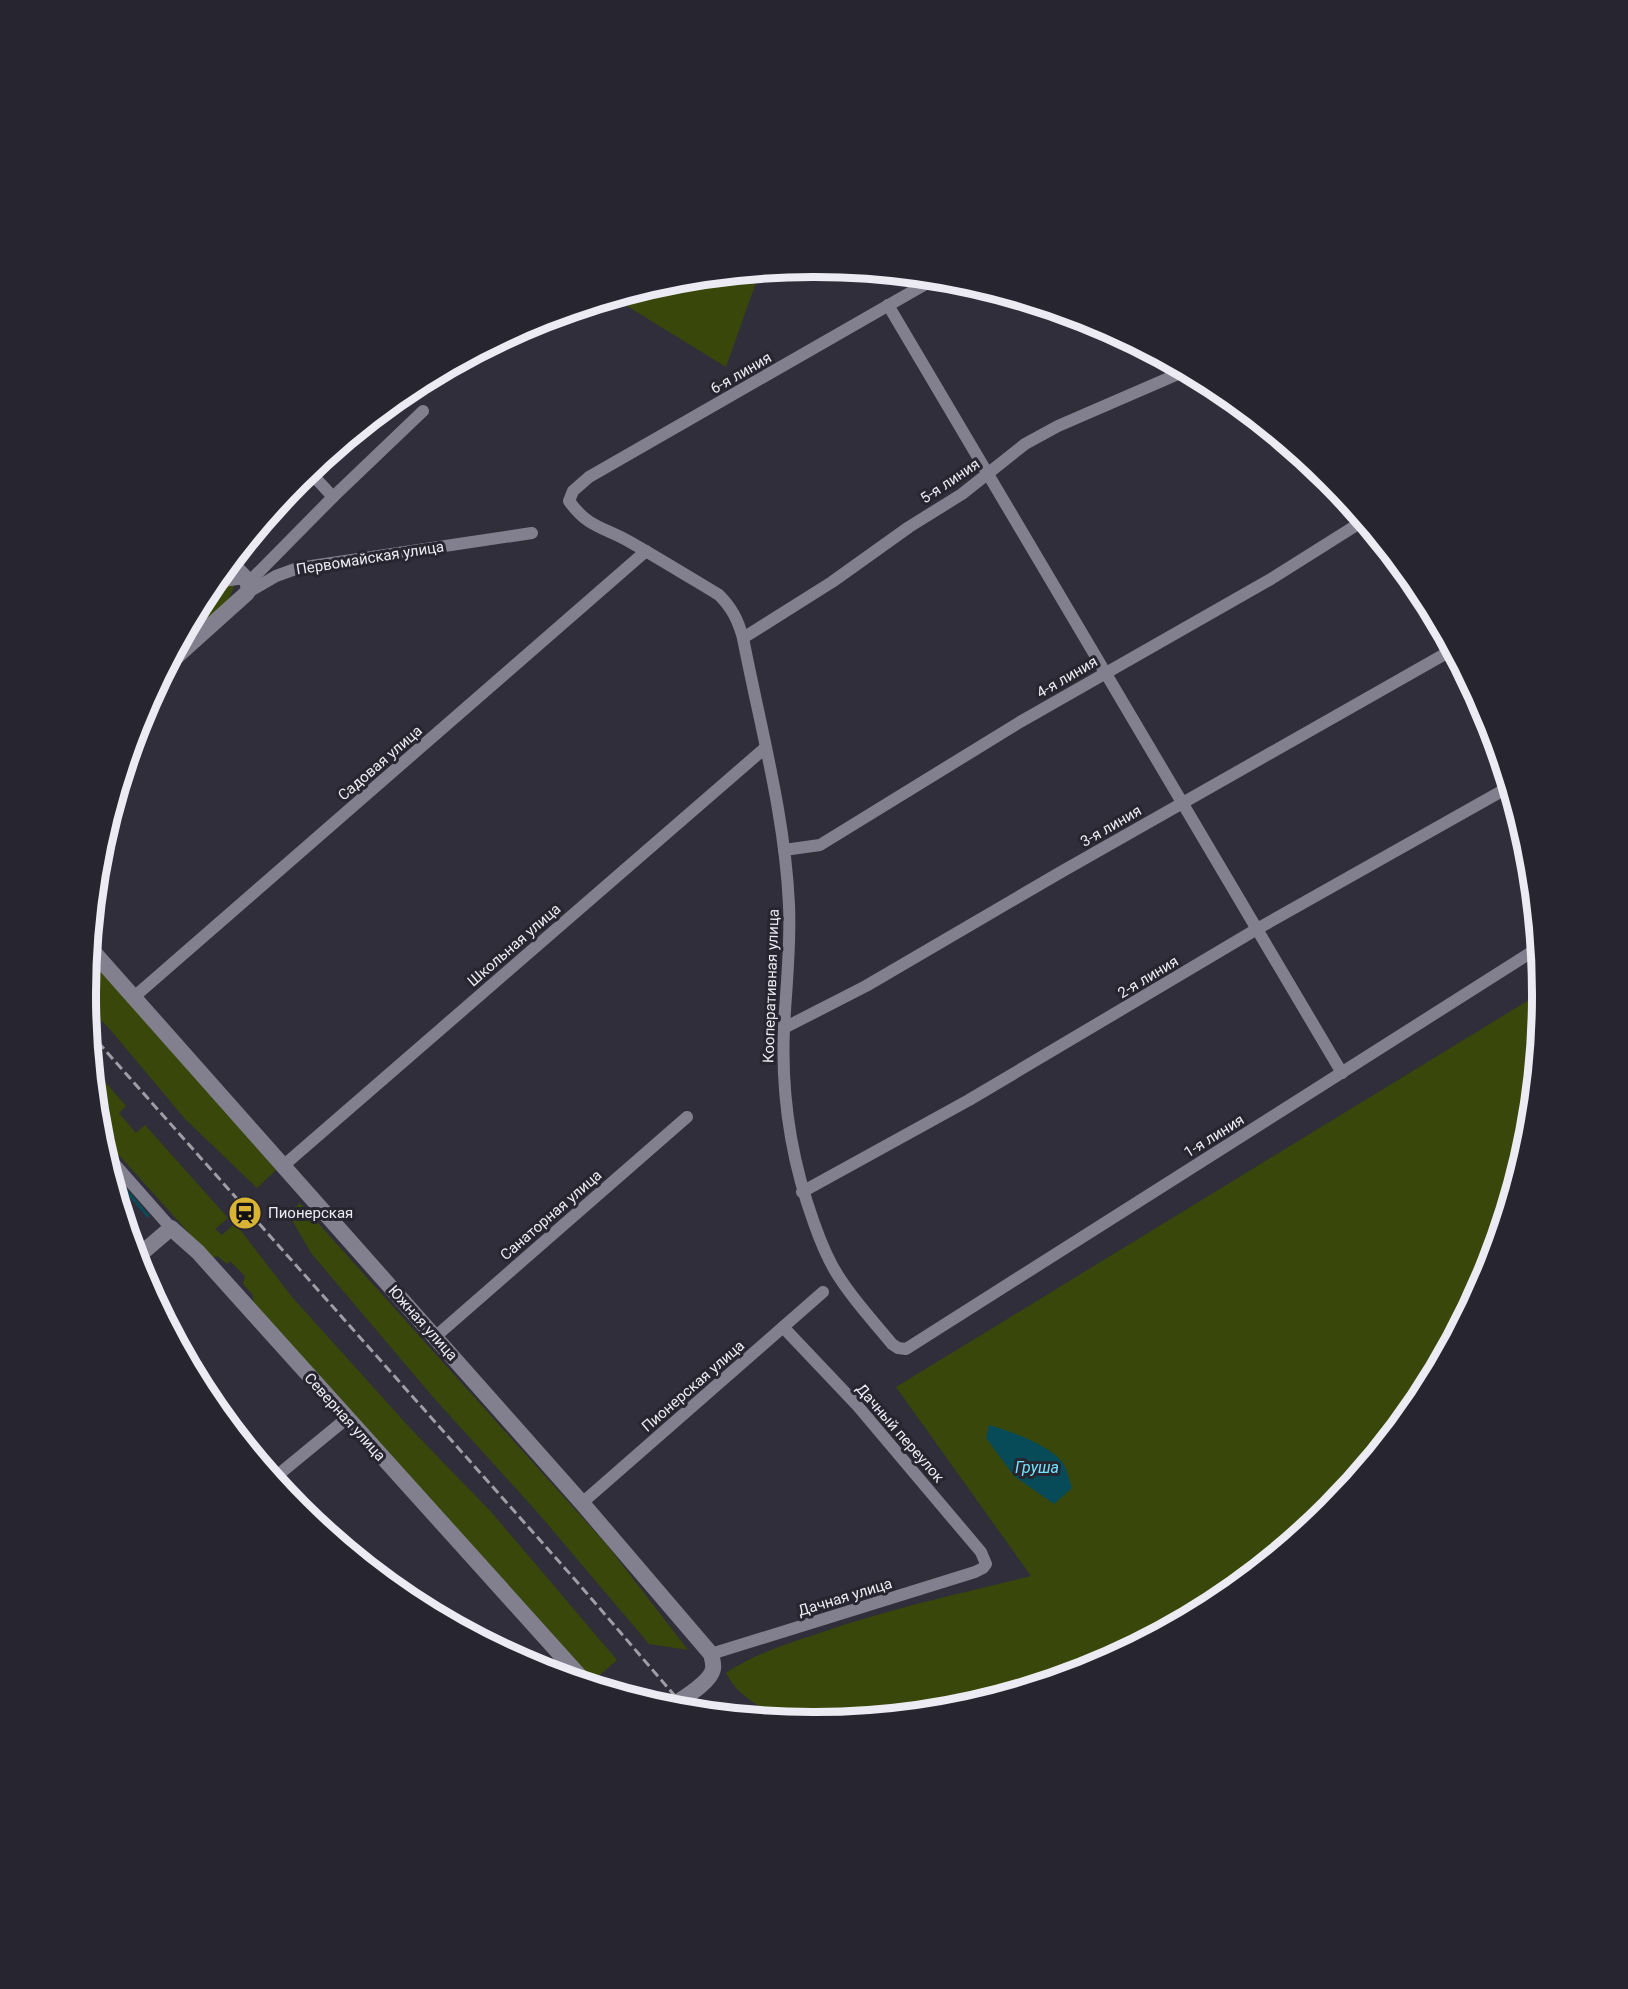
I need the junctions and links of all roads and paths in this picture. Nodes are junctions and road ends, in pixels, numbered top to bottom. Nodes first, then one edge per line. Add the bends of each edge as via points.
1 (923, 285) edge
2 (888, 305) junction
3 (1176, 375) edge
4 (423, 411) dead end
5 (988, 474) junction
6 (316, 478) edge
7 (333, 497) junction
8 (569, 501) joint
9 (1357, 525) edge
10 (532, 533) dead end
11 (646, 551) junction
12 (235, 570) edge
13 (226, 583) edge
14 (247, 584) junction
15 (743, 638) junction
16 (187, 645) edge
17 (1445, 654) edge
18 (1105, 672) junction
19 (765, 748) junction
20 (1502, 791) edge
21 (1182, 803) junction
22 (784, 850) junction
23 (1257, 929) junction
24 (1530, 953) edge
25 (98, 956) edge
26 (134, 997) junction
27 (784, 1028) junction
28 (1342, 1073) junction
29 (687, 1116) dead end
30 (283, 1166) junction
31 (117, 1167) edge
32 (802, 1192) junction
33 (171, 1228) junction
34 (144, 1251) edge
35 (823, 1292) dead end
36 (783, 1327) junction
37 (435, 1337) junction
38 (906, 1349) joint
39 (346, 1419) junction
40 (279, 1474) edge
41 (582, 1503) junction
42 (986, 1564) joint
43 (711, 1654) junction
44 (575, 1671) edge
45 (681, 1700) edge

1 - 2 street, 6-я линия
2 - 5 street
2 - 8 street, 6-я линия via 590,477 573,491
3 - 5 street, 5-я линия via 1058,426 1025,444
4 - 7 street
5 - 15 street, 5-я линия
5 - 18 street
6 - 7 street
7 - 14 street
8 - 11 street, Кооперативная улица via 594,526
9 - 18 street, 4-я линия via 1271,579
10 - 14 street, Первомайская улица via 298,568
11 - 15 street, Кооперативная улица via 719,595 730,606
11 - 26 street, Садовая улица
12 - 14 street
13 - 14 street
14 - 16 street, Первомайская улица
15 - 19 street, Кооперативная улица
17 - 21 street, 3-я линия
18 - 21 street
18 - 22 street, 4-я линия via 820,844
19 - 22 street, Кооперативная улица
19 - 30 street, Школьная улица
20 - 23 street, 2-я линия
21 - 23 street
21 - 27 street, 3-я линия via 866,986
22 - 27 street, Кооперативная улица via 790,949
23 - 28 street
23 - 32 street, 2-я линия via 969,1100
24 - 28 street, 1-я линия
25 - 26 street, Южная улица
26 - 30 street, Южная улица
27 - 32 street, Кооперативная улица via 788,1130
28 - 38 street, 1-я линия
29 - 37 street, Санаторная улица
30 - 37 street, Южная улица
31 - 33 street, Северная улица
32 - 38 street, Кооперативная улица via 840,1279 892,1344
33 - 34 street
33 - 39 street, Северная улица via 198,1252
35 - 36 street, Пионерская улица
36 - 41 street, Пионерская улица
36 - 42 street, Дачный переулок via 856,1404 981,1552
37 - 41 street, Южная улица
39 - 40 street
39 - 44 street, Северная улица
41 - 43 street, Южная улица
42 - 43 street, Дачная улица via 975,1572
43 - 45 street via 711,1675

